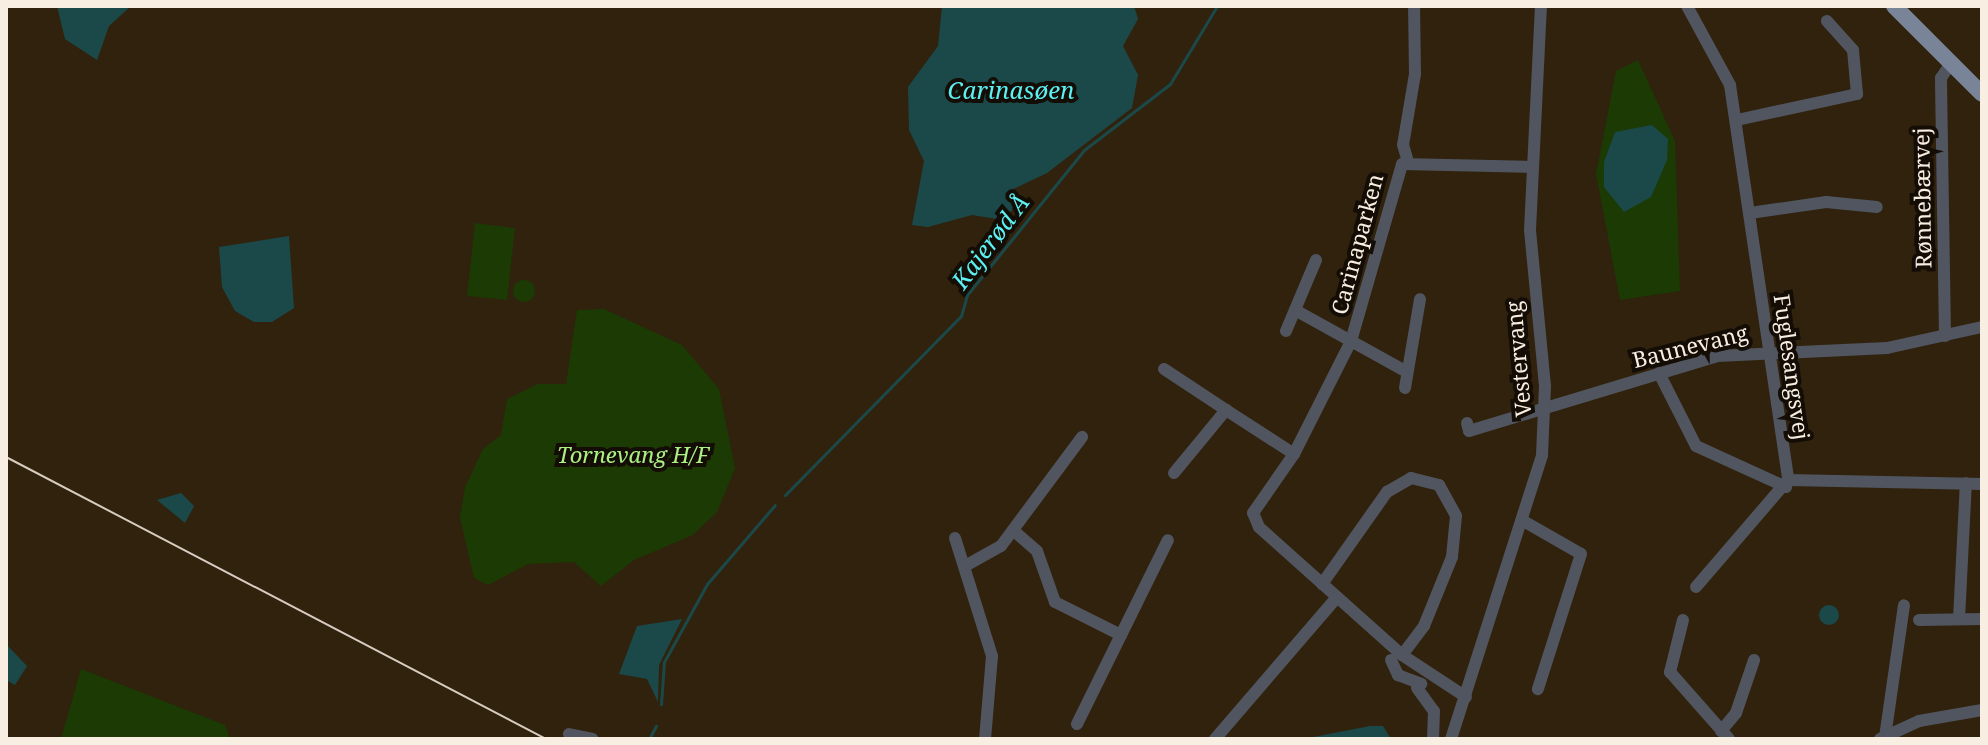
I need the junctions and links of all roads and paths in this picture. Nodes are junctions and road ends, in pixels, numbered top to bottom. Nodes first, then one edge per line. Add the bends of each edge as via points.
1 (1414, 6) edge
2 (1541, 6) edge
3 (1687, 6) edge
4 (1894, 6) edge
5 (1827, 21) dead end
6 (1951, 63) junction
7 (1982, 94) edge
8 (1737, 120) junction
9 (1408, 162) junction
10 (1533, 167) junction
11 (1877, 207) dead end
12 (1750, 213) junction
13 (1316, 260) dead end
14 (1420, 299) dead end
15 (1295, 310) junction
16 (1982, 327) edge
17 (1286, 331) dead end
18 (1945, 336) junction
19 (1351, 341) junction
20 (1769, 348) junction
21 (1164, 369) dead end
22 (1407, 372) junction
23 (1659, 373) junction
24 (1405, 388) dead end
25 (1546, 407) junction
26 (1226, 410) junction
27 (1467, 423) dead end
28 (1082, 437) dead end
29 (1294, 454) junction
30 (1174, 473) dead end
31 (1787, 483) junction
32 (1966, 483) junction
33 (1982, 484) edge
34 (1525, 522) junction
35 (1014, 531) junction
36 (955, 538) dead end
37 (1168, 540) dead end
38 (965, 566) junction
39 (1322, 584) junction
40 (1696, 587) dead end
41 (1337, 597) junction
42 (1904, 605) dead end
43 (1959, 619) junction
44 (1982, 619) edge
45 (1919, 620) dead end
46 (1121, 635) junction
47 (1694, 637) dead end
48 (1397, 658) junction
49 (1428, 676) junction
50 (1765, 677) dead end
51 (1417, 688) junction
52 (1538, 689) dead end
53 (1466, 697) junction
54 (1982, 710) edge
55 (1077, 724) dead end
56 (569, 734) dead end
57 (1725, 735) edge
58 (1882, 738) edge
59 (592, 739) edge
60 (985, 739) edge
61 (1215, 739) edge
62 (1433, 739) edge
63 (1451, 739) edge

1 - 9 street, Carinaparken via 1415,74 1403,145
2 - 10 street, Vestervang
3 - 8 street, Fuglesangsvej via 1719,54
4 - 6 main road
5 - 8 street via 1853,50 1857,94
6 - 7 main road
6 - 18 street, Rønnebærvej via 1941,78
8 - 12 street, Fuglesangsvej
9 - 10 street, Carinaparken
9 - 19 street, Carinaparken via 1397,171
10 - 25 street, Vestervang via 1533,304
11 - 12 street via 1826,202
12 - 20 street, Fuglesangsvej
13 - 15 street, Carinaparken
14 - 22 street
15 - 17 street, Carinaparken
15 - 19 street, Carinaparken
16 - 18 street, Baunevang
18 - 20 street, Baunevang via 1887,348
19 - 22 street, Carinaparken
19 - 29 street, Carinaparken
20 - 23 street, Baunevang
20 - 31 street, Fuglesangsvej
21 - 26 street
22 - 24 street
23 - 25 street, Baunevang
23 - 31 street via 1696,446
25 - 27 street, Baunevang via 1469,431
25 - 34 street, Vestervang
26 - 29 street
26 - 30 street
28 - 35 street
29 - 39 street, Carinaparken via 1253,520
31 - 32 street
31 - 40 street
32 - 33 street
32 - 43 street
34 - 52 street via 1581,554
34 - 53 street, Vestervang
35 - 38 street via 993,553
35 - 46 street via 1037,551 1055,602
36 - 38 street
37 - 46 street
38 - 60 street via 992,656
39 - 41 street, Carinaparken
39 - 48 street via 1387,492 1411,478 1439,485 1456,516 1452,557 1424,626
41 - 48 street, Carinaparken
41 - 61 street
42 - 58 street
43 - 44 street
43 - 45 street
46 - 55 street
47 - 57 street via 1681,626 1670,672
48 - 49 street, Carinaparken
48 - 51 street, Carinaparken
49 - 51 street
49 - 53 street, Carinaparken
50 - 57 street via 1752,666
51 - 62 street, Carinaparken via 1434,711
53 - 63 street, Vestervang
54 - 58 street
56 - 59 street

